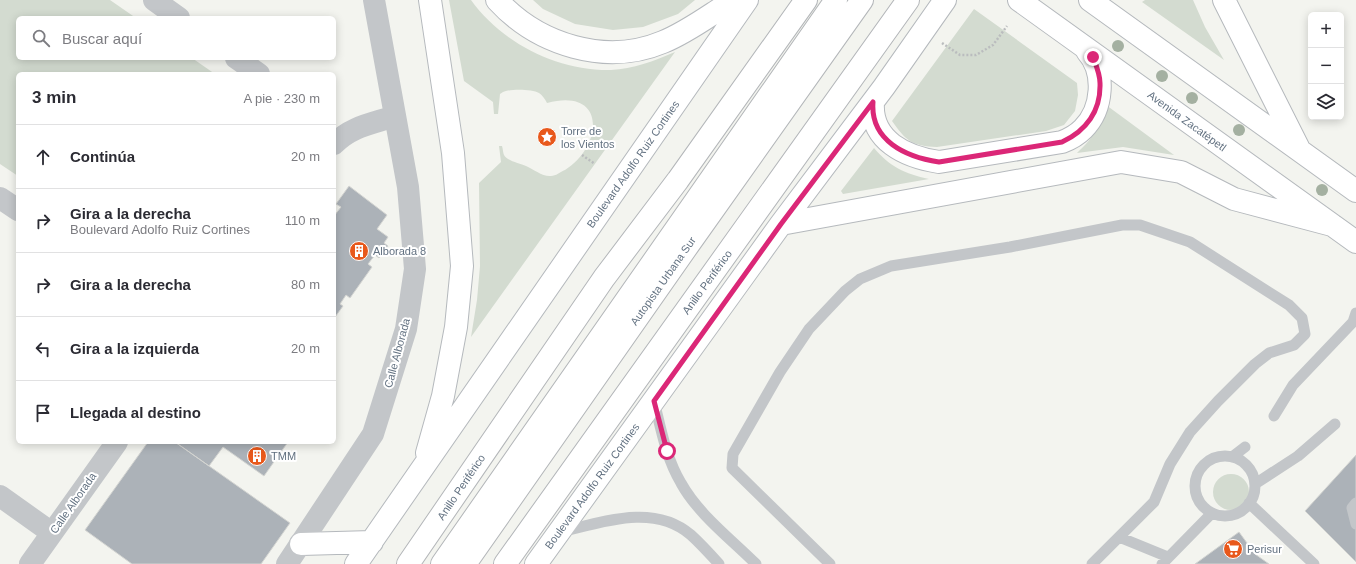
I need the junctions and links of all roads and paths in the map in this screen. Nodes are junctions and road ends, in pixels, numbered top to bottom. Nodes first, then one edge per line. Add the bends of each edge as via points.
1 (154, 0) edge
2 (374, 0) edge
3 (430, 0) edge
4 (497, 0) edge
5 (734, 0) edge
6 (747, 0) edge
7 (806, 0) edge
8 (836, 0) edge
9 (862, 0) edge
10 (908, 0) edge
11 (945, 0) edge
12 (1018, 0) edge
13 (1090, 0) edge
14 (1224, 0) edge
15 (176, 16) edge
16 (1007, 26) dead end
17 (940, 42) dead end
18 (1084, 47) junction
19 (239, 60) edge
20 (256, 72) edge
21 (873, 102) junction
22 (395, 116) junction
23 (336, 142) edge
24 (1300, 150) junction
25 (582, 154) dead end
26 (595, 164) dead end
27 (1356, 191) edge
28 (0, 198) edge
29 (16, 209) edge
30 (781, 224) junction
31 (1332, 225) junction
32 (1356, 242) edge
33 (1356, 313) edge
34 (654, 401) junction
35 (1274, 416) dead end
36 (1335, 424) dead end
37 (592, 443) junction
38 (116, 444) edge
39 (1246, 447) dead end
40 (1232, 457) junction
41 (422, 469) junction
42 (1255, 484) junction
43 (0, 496) edge
44 (1249, 503) junction
45 (1356, 503) edge
46 (1212, 513) junction
47 (1356, 524) edge
48 (52, 533) junction
49 (558, 533) junction
50 (1119, 537) junction
51 (372, 542) junction
52 (301, 544) junction
53 (1165, 561) edge
54 (30, 564) edge
55 (287, 564) edge
56 (356, 564) edge
57 (408, 564) edge
58 (442, 564) edge
59 (465, 564) edge
60 (505, 564) edge
61 (515, 564) edge
62 (536, 564) edge
63 (719, 564) edge
64 (756, 564) edge
65 (830, 564) edge
66 (1092, 564) edge
67 (1314, 564) edge

1 - 15 street
2 - 22 street, Calle Alborada
3 - 41 main road via 453,153 462,266 456,327 443,396
4 - 5 main road via 534,30 555,40 595,52 611,53 644,48 662,42 680,34
6 - 41 main road, Boulevard Adolfo Ruiz Cortines
7 - 57 main road, Anillo Periférico via 678,180 604,278
8 - 58 main road, Autopista Urbana Sur
9 - 59 main road, Autopista Urbana Sur
10 - 37 main road, Anillo Periférico
11 - 21 main road, Boulevard Adolfo Ruiz Cortines
12 - 18 main road, Avenida Zacatépetl
13 - 24 main road
14 - 24 main road
16 - 17 path via 993,45 976,55 960,55
18 - 21 main road via 1093,57 1098,70 1099,97 1095,111 1084,128 1074,137 1062,142 939,162 925,160 899,150 882,135 874,119
18 - 31 main road, Avenida Zacatépetl
19 - 20 street
21 - 30 main road, Boulevard Adolfo Ruiz Cortines
22 - 23 street via 352,129
22 - 52 street, Calle Alborada via 408,187 415,269 406,329 373,434
24 - 27 main road
25 - 26 path
28 - 29 street
30 - 31 main road via 1121,162 1181,172 1234,199
30 - 34 main road, Boulevard Adolfo Ruiz Cortines
31 - 32 main road, Avenida Zacatépetl
33 - 35 lane via 1353,322 1293,385
34 - 49 main road, Boulevard Adolfo Ruiz Cortines
34 - 64 lane via 666,448 681,483 699,509
36 - 42 lane via 1298,456
37 - 60 main road, Anillo Periférico
37 - 61 main road
38 - 48 street, Calle Alborada
39 - 40 lane
40 - 42 lane via 1248,466
40 - 46 lane via 1223,456 1210,461 1200,470 1196,479 1198,498
41 - 51 main road, Boulevard Adolfo Ruiz Cortines
42 - 44 lane via 1254,494
43 - 48 street
44 - 46 lane via 1232,515
44 - 67 lane
45 - 47 lane via 1352,508
46 - 53 lane
48 - 54 street, Calle Alborada
49 - 62 main road, Boulevard Adolfo Ruiz Cortines
49 - 63 lane via 616,519 644,516 660,519 690,534
50 - 53 lane
50 - 65 lane via 1154,502 1170,464 1190,432 1218,401 1254,364 1269,353 1294,345 1305,334 1302,318 1289,304 1190,242 1140,225 1122,225 1010,247 891,266 860,279 809,329 780,372 733,454 732,468
50 - 66 lane
51 - 52 main road
51 - 56 main road, Boulevard Adolfo Ruiz Cortines
52 - 55 street, Calle Alborada

